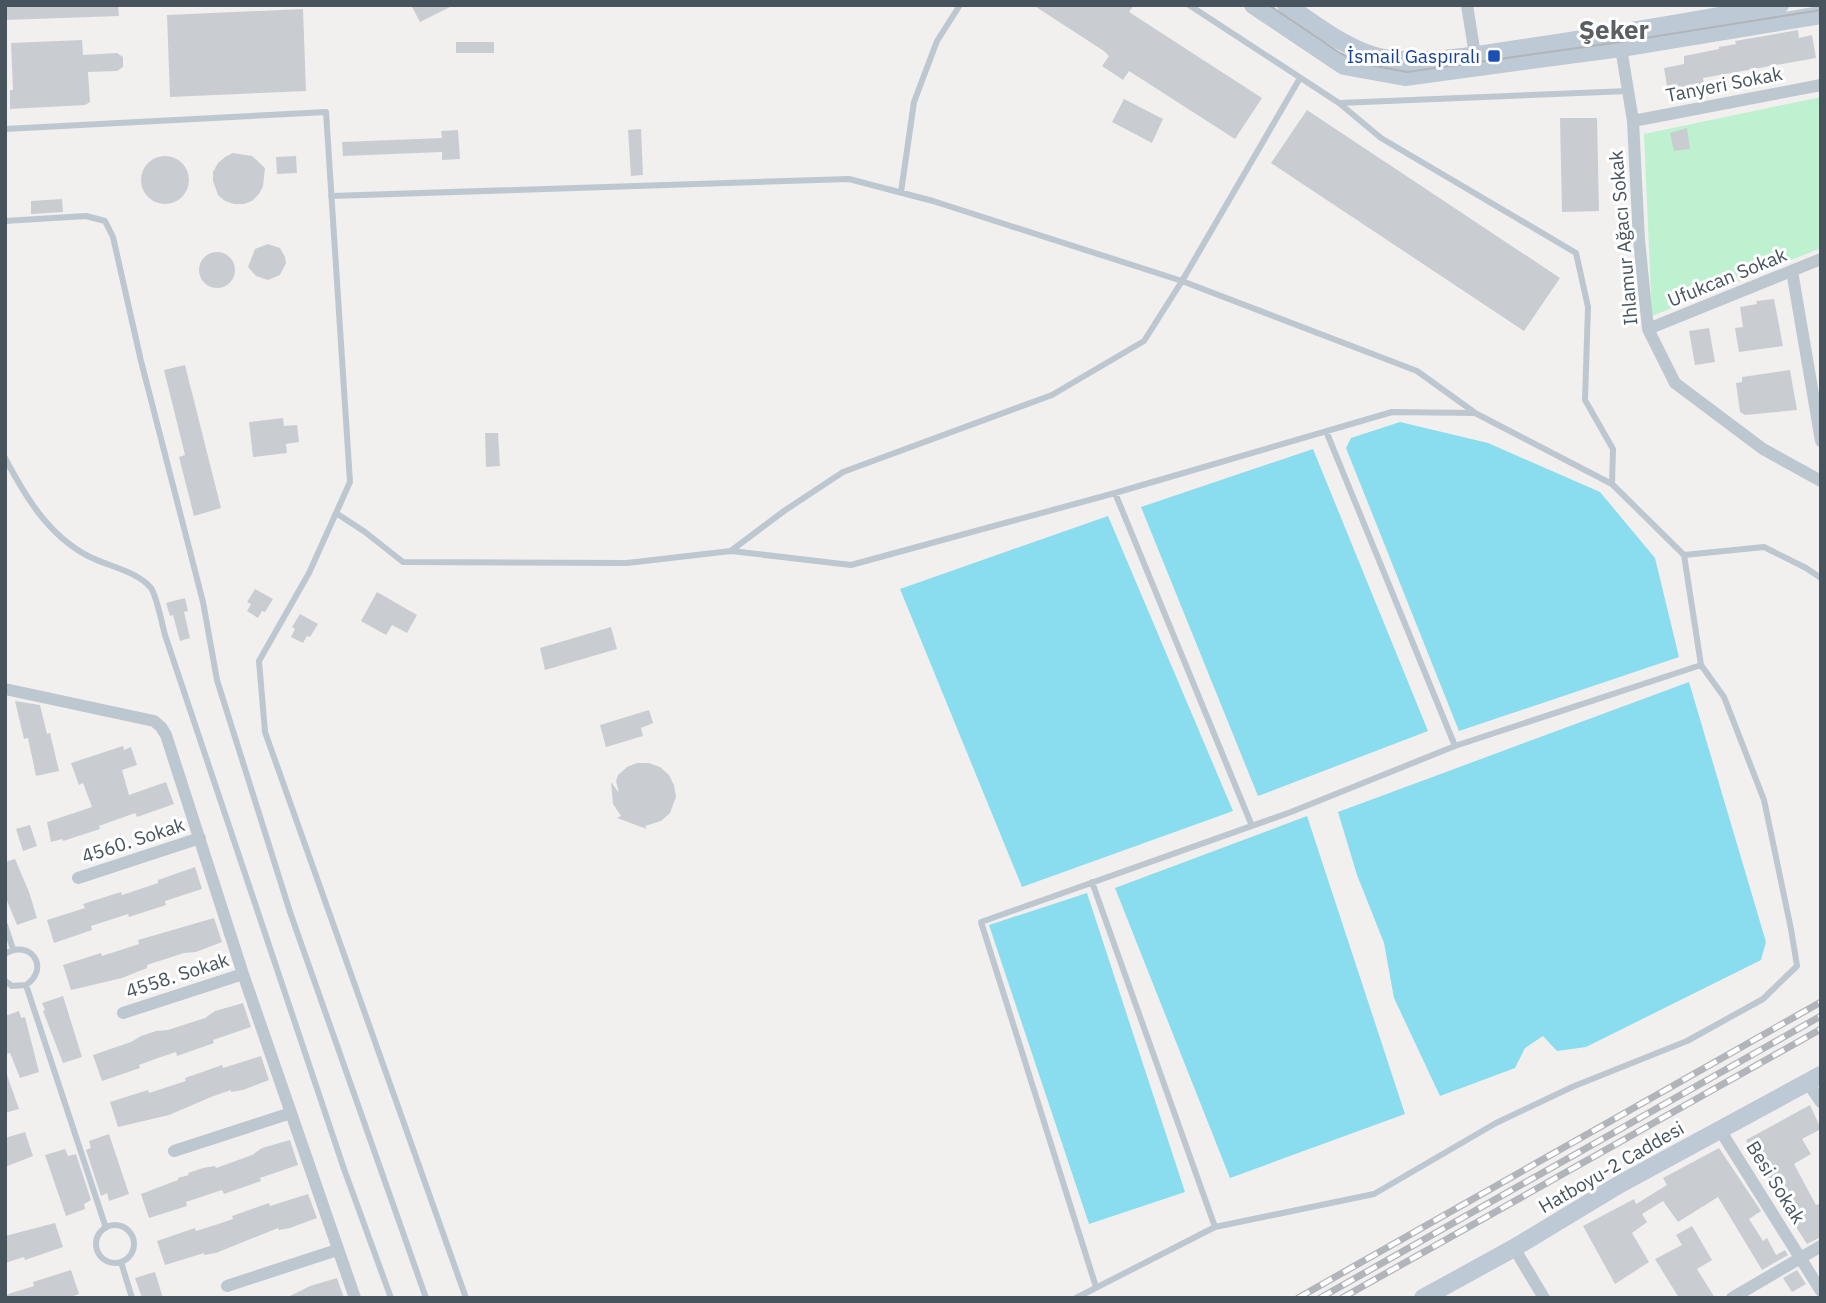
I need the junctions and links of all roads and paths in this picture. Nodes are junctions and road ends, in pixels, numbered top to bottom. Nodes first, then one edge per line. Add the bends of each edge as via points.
1 (960, 5) edge
2 (1189, 5) edge
3 (1253, 5) edge
4 (1286, 5) edge
5 (1467, 5) edge
6 (1780, 5) edge
7 (1821, 15) edge
8 (1620, 41) junction
9 (1475, 55) junction
10 (1300, 78) junction
11 (1821, 85) edge
12 (1628, 91) junction
13 (1339, 103) junction
14 (1633, 121) junction
15 (5, 129) edge
16 (901, 192) junction
17 (331, 196) junction
18 (5, 222) edge
19 (1821, 259) edge
20 (1792, 271) junction
21 (1182, 281) junction
22 (1648, 329) junction
23 (1475, 413) junction
24 (1326, 431) junction
25 (1821, 440) edge
26 (5, 458) edge
27 (1821, 481) edge
28 (1612, 484) junction
29 (1115, 493) junction
30 (336, 513) junction
31 (731, 551) junction
32 (1684, 555) junction
33 (1821, 578) edge
34 (1701, 665) junction
35 (5, 689) edge
36 (1455, 746) junction
37 (1252, 825) junction
38 (200, 838) junction
39 (79, 878) dead end
40 (1092, 882) junction
41 (5, 925) edge
42 (13, 950) junction
43 (5, 954) edge
44 (243, 974) junction
45 (5, 981) edge
46 (26, 985) junction
47 (123, 1013) dead end
48 (1814, 1079) edge
49 (1821, 1102) edge
50 (291, 1113) junction
51 (1720, 1129) junction
52 (174, 1151) dead end
53 (1215, 1227) junction
54 (106, 1228) junction
55 (1821, 1246) edge
56 (1514, 1248) junction
57 (337, 1250) junction
58 (1800, 1257) junction
59 (121, 1262) junction
60 (227, 1286) dead end
61 (1096, 1287) junction
62 (1821, 1291) edge
63 (132, 1298) edge
64 (355, 1298) edge
65 (391, 1298) edge
66 (426, 1298) edge
67 (466, 1298) edge
68 (1076, 1298) edge
69 (1423, 1298) edge
70 (1544, 1298) edge
71 (1732, 1298) edge

1 - 16 lane via 937,41 914,102
2 - 10 lane
3 - 8 main road via 1344,66 1405,77
4 - 9 main road via 1351,47 1378,57 1407,60
5 - 9 street
6 - 8 main road
7 - 8 main road
8 - 9 main road
8 - 12 street, Ihlamur Ağacı Sokak
10 - 13 lane
10 - 21 lane
11 - 14 street, Tanyeri Sokak
12 - 13 lane
12 - 14 street, Ihlamur Ağacı Sokak
13 - 28 lane via 1381,138 1576,253 1588,307 1585,400 1613,449
14 - 22 street, Ihlamur Ağacı Sokak
15 - 17 lane via 326,112
16 - 17 lane via 849,179
16 - 21 lane
17 - 30 lane via 350,482
18 - 66 lane via 86,216 104,221 113,237 203,602 217,680 290,912
19 - 20 street, Ufukcan Sokak
20 - 22 street, Ufukcan Sokak
20 - 25 street
21 - 23 lane via 1417,371
21 - 31 lane via 1144,341 1052,395 843,472
22 - 27 street, Ihlamur Ağacı Sokak via 1675,383 1763,449
23 - 24 lane via 1392,412
23 - 28 lane
24 - 29 lane
24 - 36 lane
26 - 65 lane via 24,495 48,524 86,555 152,589
28 - 32 lane
29 - 31 lane via 851,565
29 - 37 lane
30 - 31 lane via 403,562 626,563
30 - 67 lane via 309,573 259,661 265,732
32 - 33 lane via 1764,547
32 - 34 lane
34 - 36 lane
34 - 53 lane via 1724,697 1764,800 1797,966 1763,999 1687,1041 1496,1123 1374,1194
35 - 38 street via 154,721 178,767
36 - 37 lane
37 - 40 lane
38 - 39 street, 4560. Sokak
38 - 44 street
40 - 53 lane
40 - 61 lane via 981,922
41 - 42 lane
42 - 43 lane
42 - 46 lane via 26,950 35,959 35,977
44 - 47 street, 4558. Sokak
44 - 50 street
45 - 46 lane via 12,986
46 - 54 lane
48 - 49 street
48 - 51 main road, Hatboyu-2 Caddesi
50 - 52 street
50 - 57 street
51 - 56 main road, Hatboyu-2 Caddesi
51 - 58 street, Besi Sokak
53 - 61 lane
54 - 59 lane via 98,1237 98,1251 107,1261
54 - 59 lane via 118,1225 132,1236 134,1249
55 - 58 street
56 - 69 main road, Hatboyu-2 Caddesi
56 - 70 street
57 - 60 street
57 - 64 street
58 - 62 street, Besi Sokak
58 - 71 street
59 - 63 lane
61 - 68 lane

